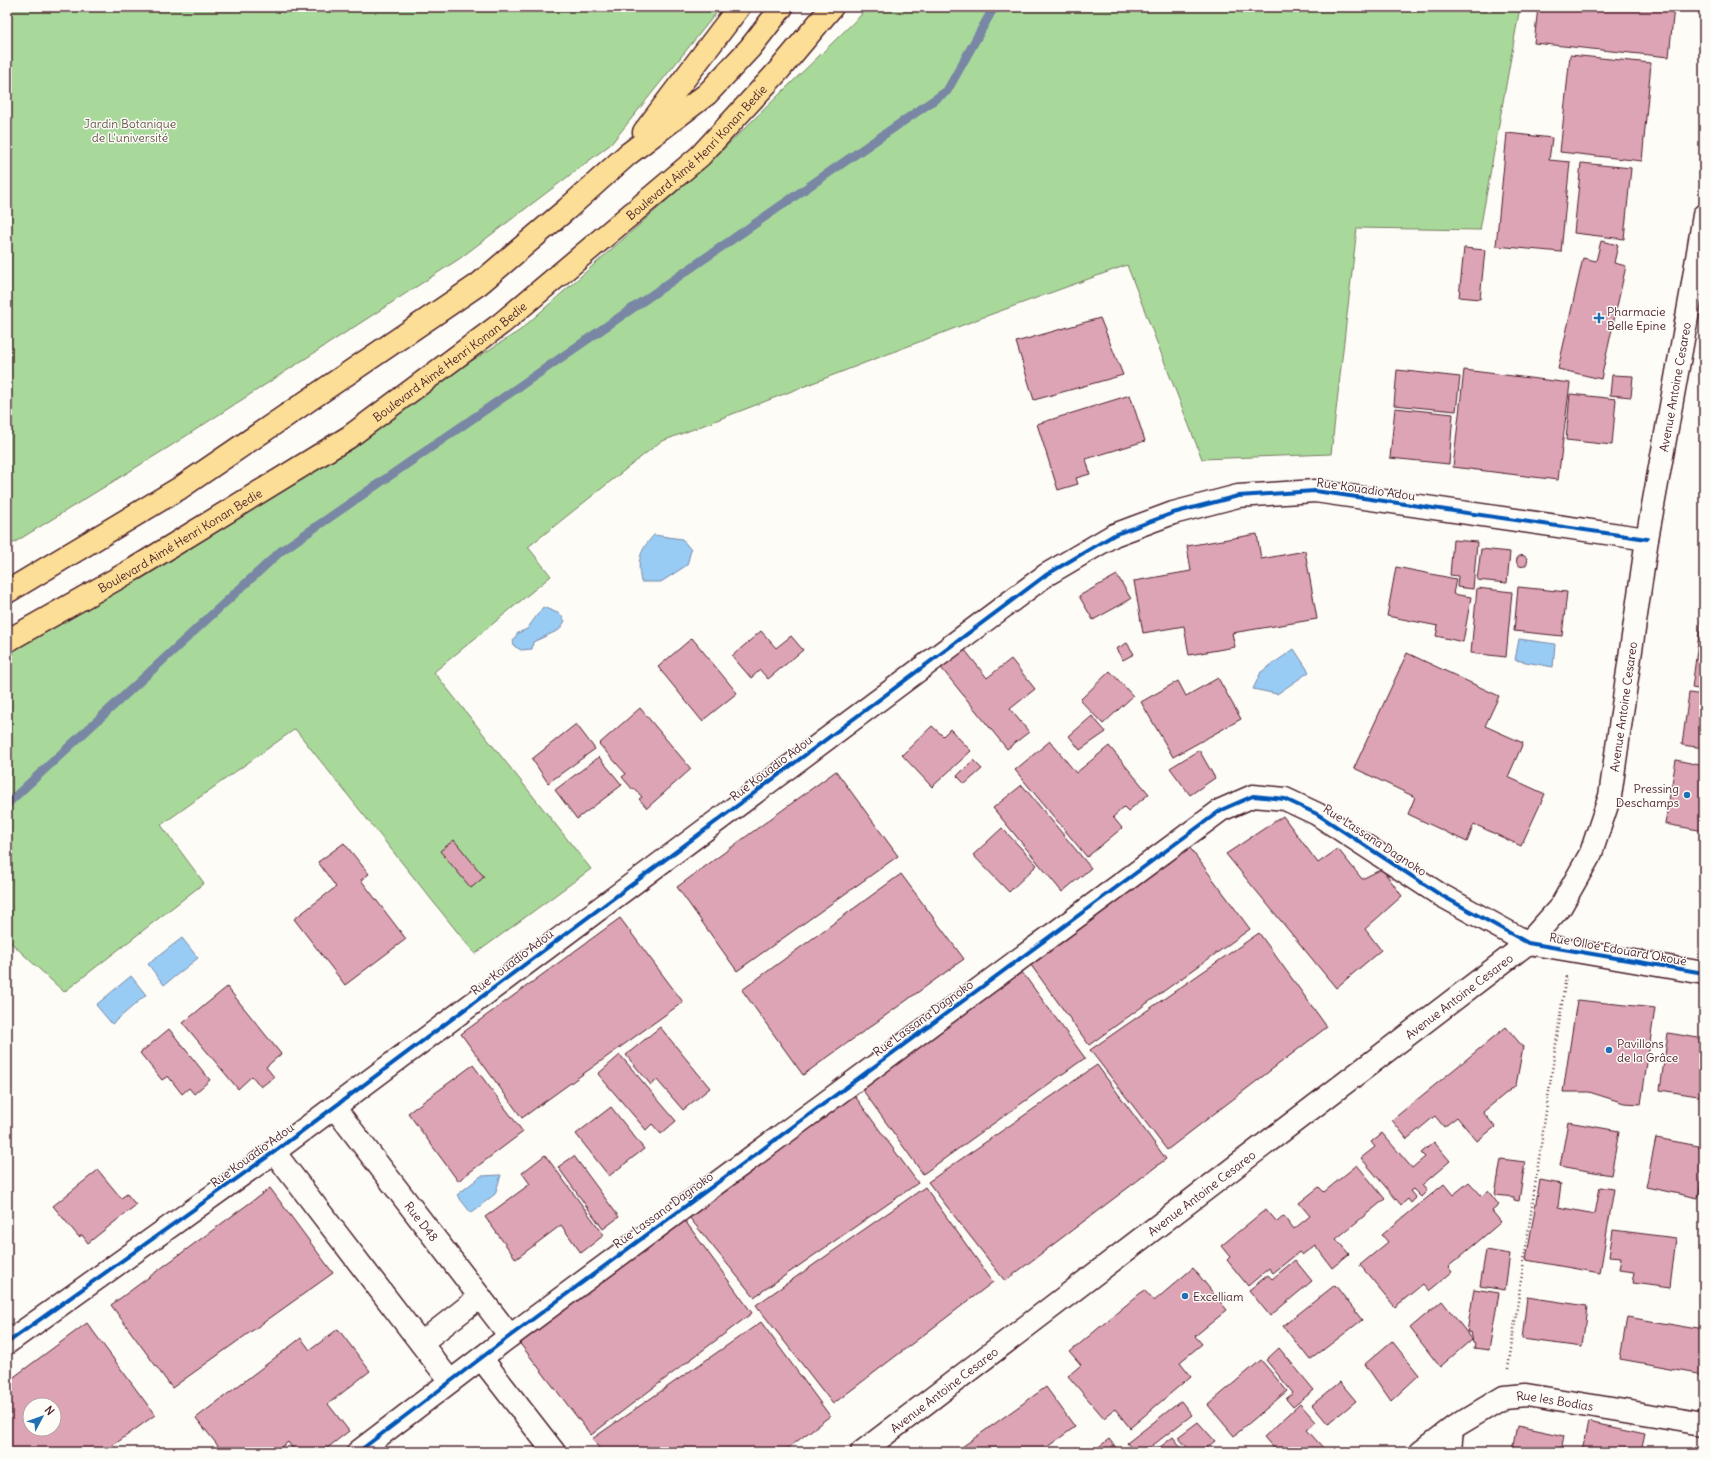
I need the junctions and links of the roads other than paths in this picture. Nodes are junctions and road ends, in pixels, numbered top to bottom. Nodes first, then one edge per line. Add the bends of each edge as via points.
1 (739, 7) edge
2 (782, 7) edge
3 (832, 7) edge
4 (627, 155) junction
5 (1704, 215) edge
6 (1698, 296) edge
7 (1647, 539) junction
8 (7, 592) edge
9 (7, 641) edge
10 (1528, 943) junction
11 (1704, 973) edge
12 (334, 1107) junction
13 (274, 1152) junction
14 (480, 1297) junction
15 (510, 1336) junction
16 (7, 1343) edge
17 (421, 1343) junction
18 (481, 1358) junction
19 (450, 1381) junction
20 (1704, 1424) edge
21 (1454, 1428) junction
22 (358, 1452) edge
23 (554, 1452) edge
24 (862, 1452) edge
25 (1421, 1452) edge
26 (1452, 1452) edge

1 - 4 highway
2 - 4 highway via 750,48 707,94
3 - 9 highway, Boulevard Aimé Henri Konan Bedie via 780,69 700,156 502,323 349,437 134,569
4 - 8 highway via 479,284 180,488
5 - 6 street, Avenue Antoine Cesareo
6 - 7 street, Avenue Antoine Cesareo
7 - 10 street, Avenue Antoine Cesareo via 1610,796 1591,853 1561,906
7 - 12 street, Rue Kouadio Adou via 1315,491 1238,496 1173,513 1114,535 1046,575
10 - 11 street, Rue Olloé Edouard Okoué
10 - 15 street, Rue Lassana Dagnoko via 1439,894 1317,814 1285,799 1253,796 1221,810
10 - 24 street, Avenue Antoine Cesareo
12 - 13 street, Rue Kouadio Adou
12 - 14 street, Rue D48
13 - 16 street, Rue Kouadio Adou
13 - 17 street
14 - 15 street, Rue D48
14 - 17 street
15 - 18 street, Rue Lassana Dagnoko
17 - 19 street
18 - 19 street, Rue Lassana Dagnoko
18 - 23 street
19 - 22 street, Rue Lassana Dagnoko
20 - 21 street, Rue les Bodias via 1526,1395 1504,1397
21 - 25 street, Rue les Bodias
21 - 26 lane

